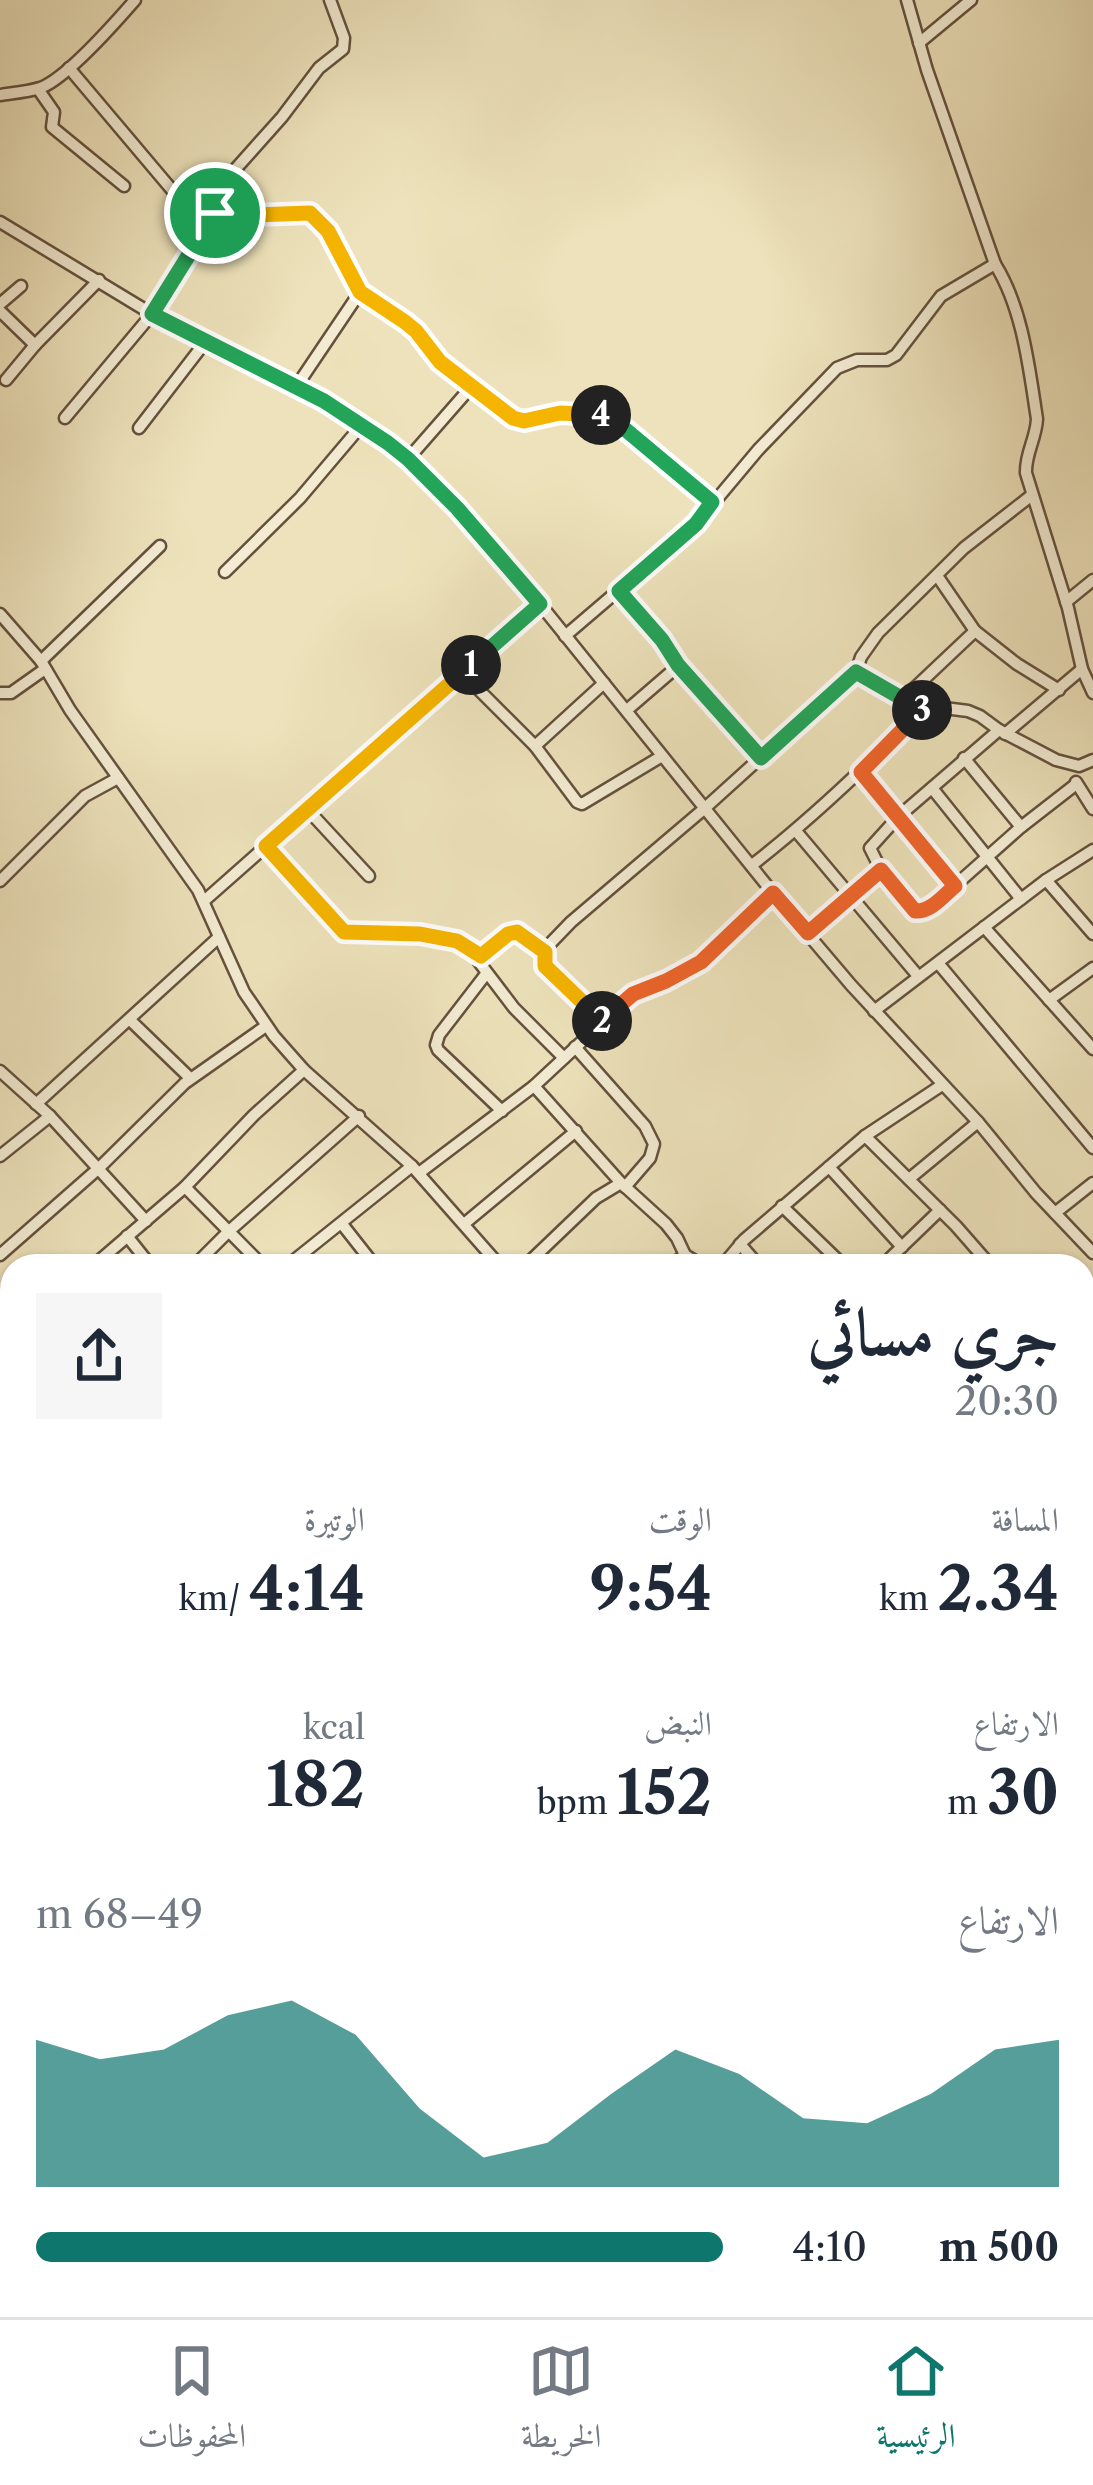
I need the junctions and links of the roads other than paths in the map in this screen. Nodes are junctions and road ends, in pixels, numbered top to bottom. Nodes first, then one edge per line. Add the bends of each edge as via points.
1 (135, 0) edge
2 (330, 0) edge
3 (907, 0) edge
4 (971, 0) edge
5 (919, 43) junction
6 (68, 68) junction
7 (38, 88) junction
8 (0, 95) edge
9 (124, 186) dead end
10 (199, 210) junction
11 (215, 213) junction
12 (0, 222) edge
13 (995, 264) junction
14 (99, 280) junction
15 (22, 286) dead end
16 (360, 292) junction
17 (0, 308) edge
18 (152, 314) junction
19 (206, 341) junction
20 (35, 345) junction
21 (6, 380) dead end
22 (471, 387) junction
23 (296, 388) junction
24 (65, 418) dead end
25 (361, 426) junction
26 (139, 428) dead end
27 (408, 459) junction
28 (1032, 495) junction
29 (712, 502) junction
30 (160, 547) dead end
31 (225, 572) dead end
32 (938, 577) junction
33 (1093, 580) edge
34 (619, 591) junction
35 (1066, 602) junction
36 (540, 604) junction
37 (0, 614) edge
38 (975, 631) junction
39 (565, 636) junction
40 (43, 665) junction
41 (678, 665) junction
42 (856, 672) junction
43 (463, 673) junction
44 (1087, 675) edge
45 (604, 683) junction
46 (1059, 690) junction
47 (0, 693) edge
48 (1093, 693) edge
49 (903, 699) junction
50 (925, 707) junction
51 (627, 710) junction
52 (1002, 732) junction
53 (535, 746) junction
54 (662, 756) junction
55 (761, 758) junction
56 (964, 758) junction
57 (1093, 760) edge
58 (1079, 766) junction
59 (861, 772) junction
60 (118, 778) junction
61 (1076, 785) junction
62 (932, 788) junction
63 (705, 808) junction
64 (1093, 809) edge
65 (308, 810) junction
66 (898, 817) junction
67 (1022, 826) junction
68 (796, 831) junction
69 (266, 846) junction
70 (1093, 850) edge
71 (987, 856) junction
72 (752, 865) junction
73 (881, 870) junction
74 (369, 876) dead end
75 (1046, 880) junction
76 (0, 881) edge
77 (955, 886) junction
78 (773, 893) junction
79 (850, 897) junction
80 (1022, 899) junction
81 (204, 901) junction
82 (984, 927) junction
83 (808, 933) junction
84 (1093, 934) edge
85 (219, 937) junction
86 (545, 952) junction
87 (481, 956) junction
88 (938, 963) junction
89 (1093, 968) edge
90 (486, 974) junction
91 (918, 976) junction
92 (1049, 1000) junction
93 (874, 1010) junction
94 (130, 1020) junction
95 (602, 1021) junction
96 (266, 1025) junction
97 (575, 1047) junction
98 (1093, 1049) edge
99 (564, 1058) junction
100 (304, 1070) junction
101 (0, 1071) edge
102 (190, 1078) junction
103 (942, 1084) junction
104 (534, 1086) junction
105 (36, 1104) junction
106 (502, 1111) junction
107 (50, 1116) junction
108 (358, 1116) junction
109 (978, 1122) junction
110 (576, 1131) junction
111 (866, 1136) junction
112 (1091, 1141) edge
113 (0, 1156) edge
114 (829, 1167) junction
115 (99, 1168) junction
116 (416, 1170) junction
117 (909, 1179) junction
118 (1093, 1183) edge
119 (623, 1185) junction
120 (185, 1187) junction
121 (782, 1206) junction
122 (940, 1210) junction
123 (1055, 1213) junction
124 (146, 1220) junction
125 (342, 1223) junction
126 (464, 1224) junction
127 (228, 1232) junction
128 (127, 1236) junction
129 (740, 1244) junction
130 (902, 1246) junction
131 (1093, 1253) edge
132 (1, 1254) edge
133 (106, 1254) edge
134 (141, 1254) edge
135 (206, 1254) edge
136 (251, 1254) edge
137 (302, 1254) edge
138 (366, 1254) edge
139 (490, 1254) edge
140 (538, 1254) edge
141 (685, 1254) edge
142 (732, 1254) edge
143 (749, 1254) edge
144 (832, 1254) edge
145 (894, 1254) edge
146 (980, 1254) edge

1 - 6 street
2 - 10 street via 343,49
3 - 5 street
4 - 5 street
5 - 13 street
6 - 7 street
6 - 10 street via 175,197
7 - 8 street
7 - 9 street via 54,112 52,127
10 - 11 street
11 - 16 street via 310,213
11 - 18 street
12 - 14 street
13 - 28 street via 1014,305 1035,405 1026,463
13 - 29 street via 941,296 896,355 837,368
14 - 18 street
14 - 20 street
15 - 17 street
16 - 22 street via 416,331
16 - 23 street
17 - 20 street
18 - 19 street
18 - 24 street
19 - 23 street
19 - 26 street
20 - 21 street
22 - 27 street
22 - 29 street via 518,420 605,416
23 - 25 street
25 - 27 street
25 - 31 street
27 - 36 street
28 - 32 street
28 - 35 street
29 - 34 street
30 - 40 street
32 - 38 street
32 - 42 street via 878,633
33 - 35 street
34 - 39 street
34 - 41 street
35 - 44 street
36 - 39 street
36 - 43 street
37 - 40 street
38 - 46 street
38 - 49 street
39 - 45 street
40 - 47 street via 11,693
40 - 60 street
41 - 51 street
41 - 55 street
42 - 49 street
42 - 55 street
43 - 53 street
43 - 65 street
44 - 46 street
44 - 48 street
45 - 51 street
45 - 53 street
46 - 52 street
49 - 50 street
50 - 52 street via 968,711
50 - 59 street
51 - 54 street
52 - 56 street
52 - 58 street
53 - 54 street via 582,804
54 - 63 street
55 - 63 street
56 - 62 street
56 - 67 street
57 - 58 street
58 - 61 street
59 - 66 street
59 - 68 street
60 - 76 street via 85,796
60 - 81 street
61 - 64 street
61 - 67 street
62 - 66 street
62 - 71 street
63 - 72 street
63 - 86 street
65 - 69 street
65 - 74 street
66 - 73 street via 870,848
66 - 77 street
67 - 71 street
68 - 72 street
68 - 79 street
69 - 81 street
69 - 87 street via 344,932 420,934
70 - 75 street
71 - 77 street
71 - 80 street
72 - 78 street
73 - 77 street via 915,911
73 - 79 street
75 - 80 street
75 - 84 street
78 - 83 street
78 - 95 street via 701,962 633,994
79 - 83 street
79 - 91 street
80 - 82 street
81 - 85 street
82 - 88 street
82 - 92 street
83 - 93 street
85 - 94 street
85 - 96 street
86 - 87 street via 513,932
86 - 95 street via 545,966
87 - 90 street
88 - 91 street
88 - 112 street
89 - 92 street
90 - 99 street
90 - 106 street via 436,1045
91 - 93 street
92 - 98 street
93 - 103 street
94 - 102 street
94 - 105 street
95 - 97 street
96 - 100 street
96 - 102 street
97 - 99 street
97 - 119 street via 654,1144
99 - 104 street
100 - 108 street
100 - 120 street
101 - 105 street
102 - 115 street
103 - 109 street
103 - 111 street
104 - 106 street
104 - 110 street
105 - 107 street
106 - 116 street
107 - 113 street
107 - 115 street
108 - 116 street
108 - 127 street
109 - 117 street
109 - 123 street
110 - 119 street
110 - 126 street
111 - 114 street
111 - 117 street
114 - 121 street
114 - 130 street
115 - 124 street
115 - 132 street
116 - 125 street
116 - 126 street
117 - 122 street
118 - 123 street
119 - 140 street via 596,1198
119 - 141 street
120 - 124 street
120 - 127 street
121 - 129 street
121 - 144 street
122 - 130 street
122 - 146 street
123 - 131 street
124 - 128 street
125 - 137 street
125 - 138 street
126 - 139 street
127 - 135 street
127 - 136 street
128 - 133 street
128 - 134 street
129 - 142 street
129 - 143 street
130 - 145 street

